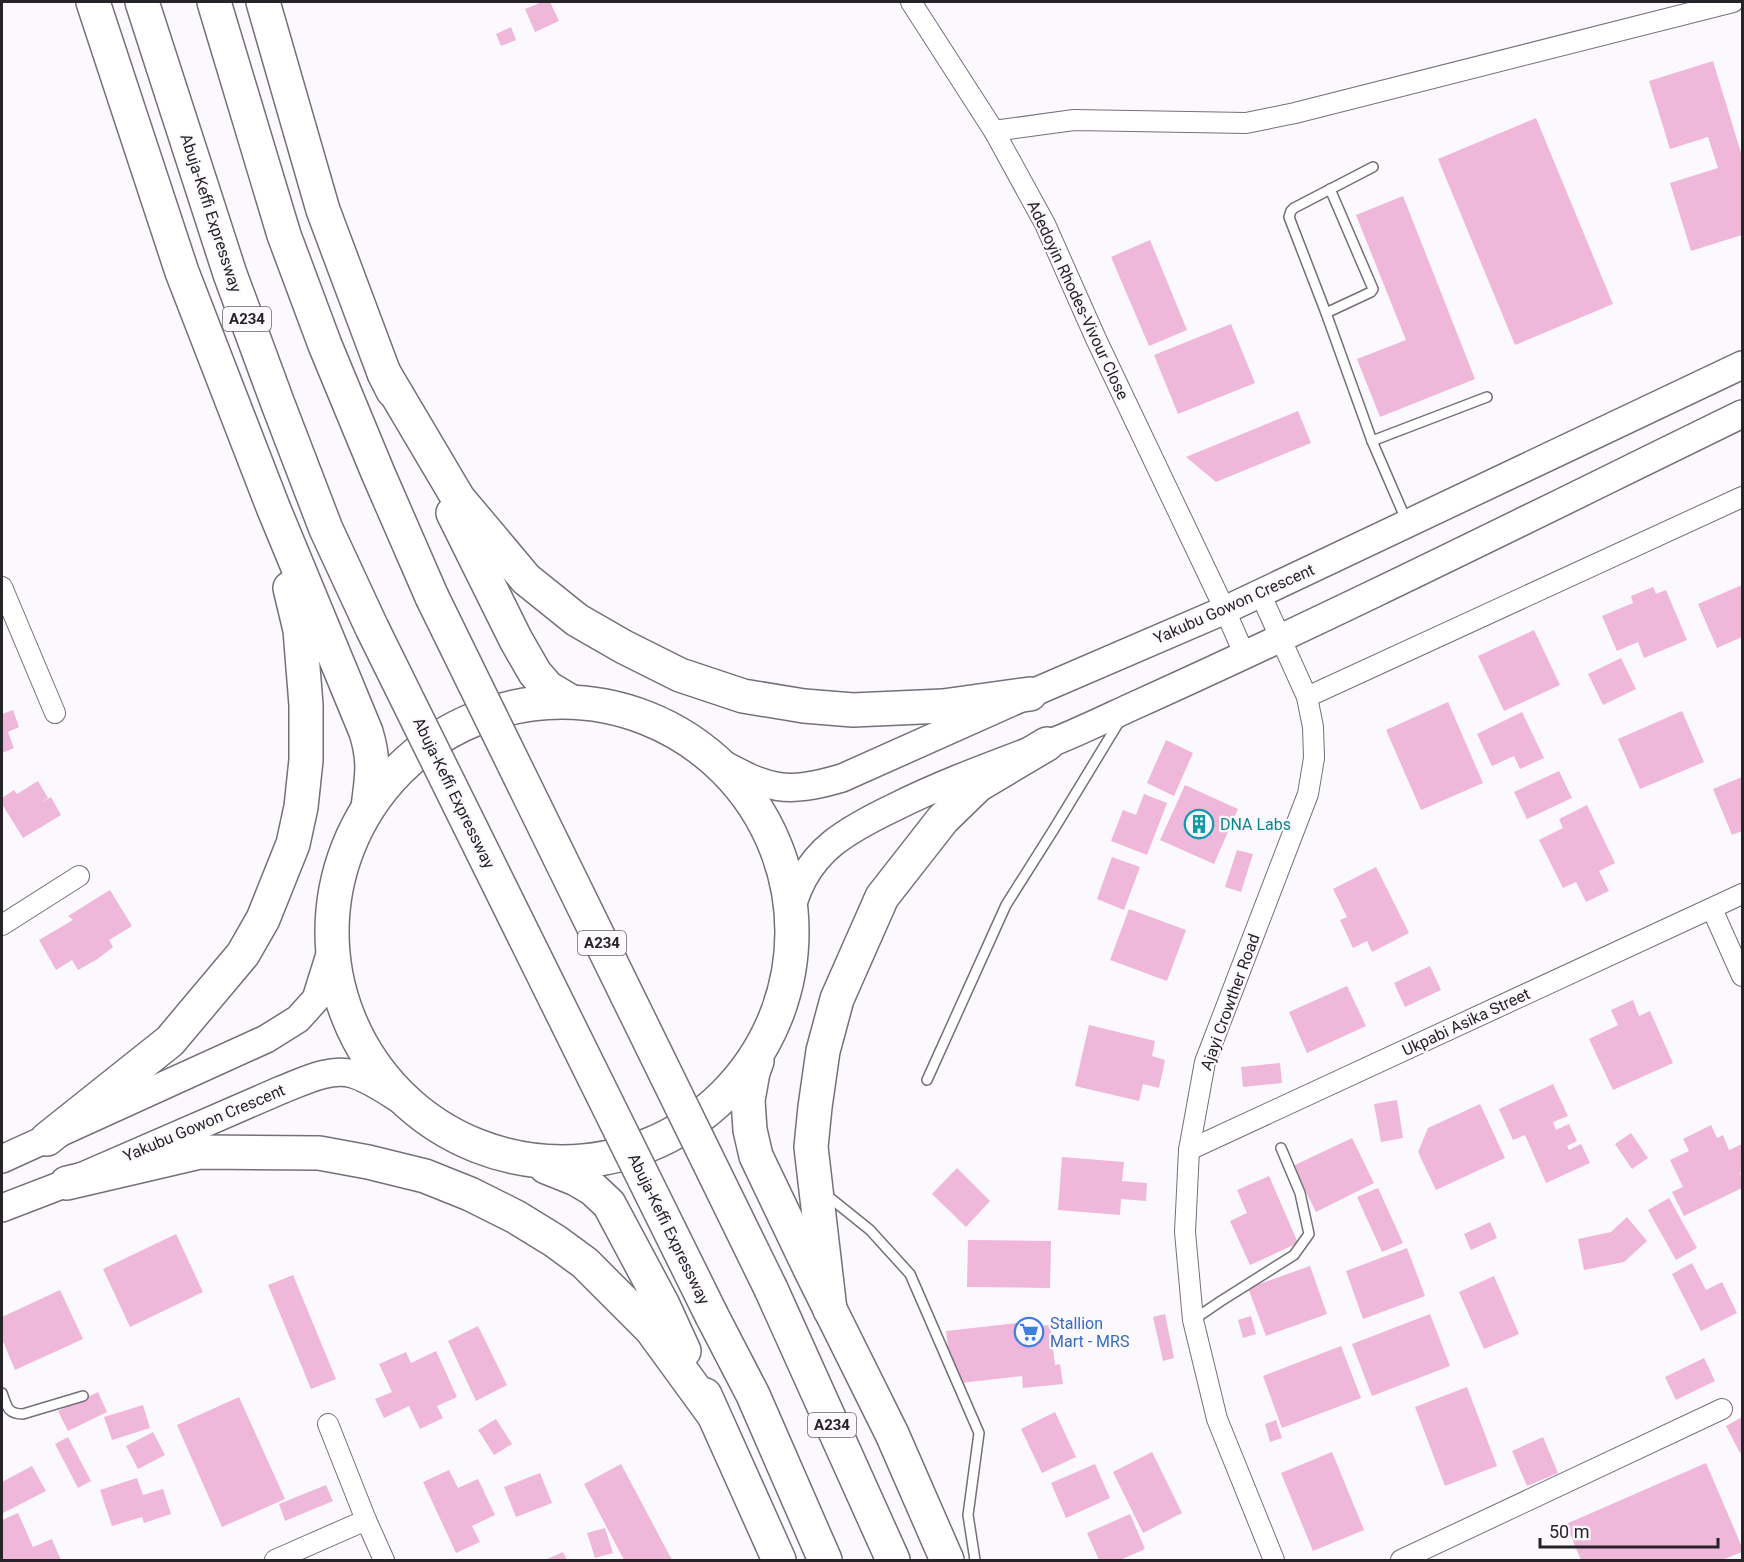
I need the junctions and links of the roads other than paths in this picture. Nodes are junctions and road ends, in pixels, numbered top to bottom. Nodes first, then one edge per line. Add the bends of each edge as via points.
1 (93, 2) edge
2 (142, 2) edge
3 (214, 2) edge
4 (263, 2) edge
5 (911, 2) edge
6 (1733, 2) edge
7 (994, 131) junction
8 (1373, 167) dead end
9 (1330, 189) junction
10 (1326, 313) junction
11 (1743, 365) edge
12 (384, 373) junction
13 (1486, 397) dead end
14 (1743, 414) edge
15 (1372, 441) junction
16 (1743, 497) edge
17 (273, 507) junction
18 (1408, 524) junction
19 (2, 587) edge
20 (1260, 593) junction
21 (1225, 610) junction
22 (1281, 639) junction
23 (1245, 656) junction
24 (1030, 694) junction
25 (1307, 697) junction
26 (568, 700) junction
27 (1126, 709) junction
28 (55, 713) dead end
29 (1047, 744) junction
30 (717, 761) junction
31 (368, 808) junction
32 (79, 876) dead end
33 (1743, 894) edge
34 (1712, 909) junction
35 (789, 923) junction
36 (2, 925) edge
37 (332, 948) junction
38 (1743, 976) edge
39 (766, 1042) junction
40 (927, 1080) dead end
41 (406, 1103) junction
42 (47, 1138) junction
43 (1281, 1148) dead end
44 (1189, 1150) junction
45 (2, 1159) edge
46 (533, 1162) junction
47 (67, 1183) junction
48 (815, 1185) junction
49 (2, 1208) edge
50 (830, 1310) junction
51 (1193, 1320) junction
52 (2, 1393) edge
53 (82, 1396) dead end
54 (1722, 1409) dead end
55 (713, 1414) junction
56 (328, 1424) dead end
57 (366, 1520) junction
58 (275, 1560) edge
59 (384, 1560) edge
60 (779, 1560) edge
61 (825, 1560) edge
62 (892, 1560) edge
63 (947, 1560) edge
64 (975, 1560) edge
65 (1274, 1560) edge
66 (1401, 1560) edge

1 - 17 highway via 182,272
2 - 61 highway, Abuja-Keffi Expressway / A234, bridge via 230,274 326,529 753,1395
3 - 62 highway, A234, bridge via 284,235 378,473 432,597 771,1289
4 - 12 highway via 323,210
5 - 7 street, Adedoyin Rhodes-Vivour Close
6 - 7 street via 1246,123 1074,120
7 - 21 street, Adedoyin Rhodes-Vivour Close via 1045,224
8 - 9 lane
9 - 10 lane via 1294,207 1289,218
9 - 10 lane via 1373,289
10 - 15 lane
11 - 18 main road, Yakubu Gowon Crescent
12 - 24 highway via 458,498 526,579 576,620 633,652 680,675 743,696 804,706 853,710 943,706
12 - 26 highway via 516,640 548,688
13 - 15 lane
14 - 22 main road
15 - 18 lane
16 - 25 street
17 - 31 highway via 372,751
17 - 42 highway via 300,630 306,705 306,760 293,844 264,919 243,954 170,1041
18 - 20 main road, Yakubu Gowon Crescent
19 - 28 street
20 - 21 main road, Yakubu Gowon Crescent
20 - 22 street, Ajayi Crowther Road
21 - 23 street, Adedoyin Rhodes-Vivour Close
21 - 24 main road, Yakubu Gowon Crescent
22 - 23 main road
22 - 25 street, Ajayi Crowther Road
23 - 27 main road
24 - 30 main road, Yakubu Gowon Crescent via 842,778 817,785 789,789 766,785
25 - 44 street, Ajayi Crowther Road via 1314,758 1308,795 1205,1062
26 - 30 highway via 644,716 679,732
26 - 31 highway via 528,703 490,712 453,728 391,776
27 - 29 main road
27 - 40 lane via 1006,905
29 - 35 main road via 920,794 868,820 834,843 804,877 791,907
29 - 48 highway via 969,792 882,897 837,999 823,1051 811,1147
30 - 35 highway via 752,801 768,827 788,885
31 - 37 highway via 339,876
32 - 36 street
33 - 34 street, Ukpabi Asika Street
34 - 38 street
34 - 44 street, Ukpabi Asika Street
35 - 39 highway via 785,981
37 - 41 highway via 348,1017 363,1048
37 - 42 main road via 316,999 298,1019 266,1039
39 - 46 highway via 744,1075 717,1104 686,1128 650,1147 612,1159 573,1164
39 - 50 highway via 753,1072 748,1100 756,1156
41 - 46 highway via 465,1143
41 - 47 main road, Yakubu Gowon Crescent via 351,1073 312,1078
42 - 45 main road
43 - 51 lane via 1300,1193 1309,1234 1294,1255
44 - 51 street, Ajayi Crowther Road via 1185,1232
46 - 55 highway via 576,1179 609,1203 663,1305
47 - 49 main road, Yakubu Gowon Crescent
47 - 55 highway via 200,1152 319,1153 425,1176 516,1217 585,1263 651,1329
48 - 50 highway
48 - 64 lane via 870,1230 910,1274 979,1433 968,1515
50 - 63 highway via 892,1434
51 - 65 street, Ajayi Crowther Road via 1216,1419
52 - 53 lane via 14,1414
54 - 66 street
55 - 60 highway
56 - 57 street
57 - 58 street
57 - 59 street

